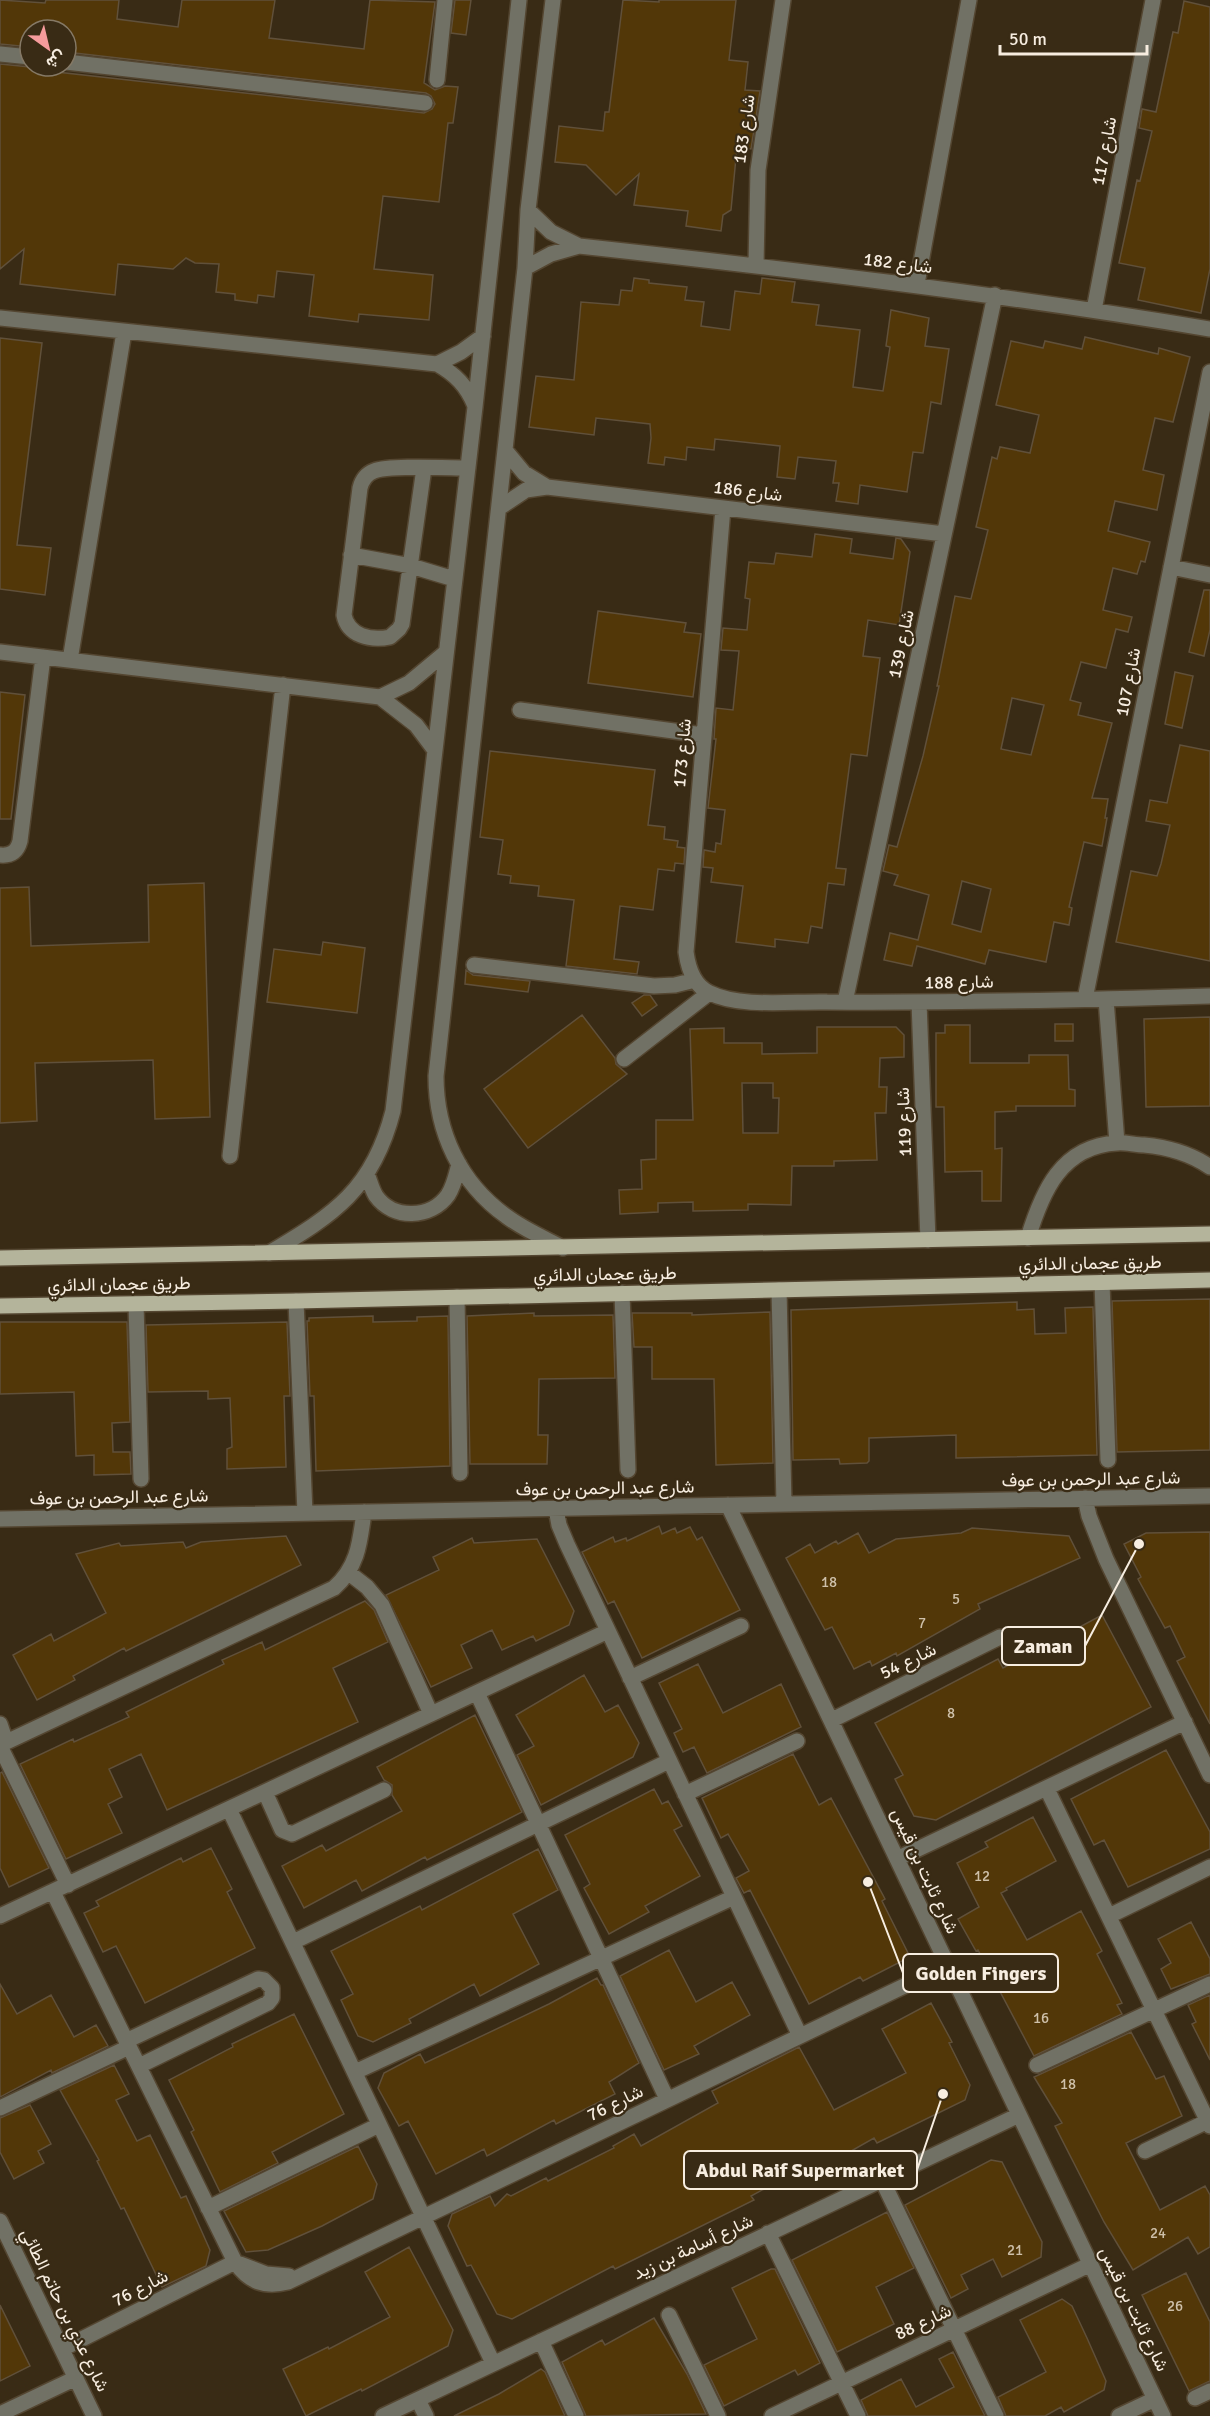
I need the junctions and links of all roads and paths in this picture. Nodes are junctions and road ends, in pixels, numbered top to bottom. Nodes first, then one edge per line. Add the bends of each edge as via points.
1 (445, 0) edge
2 (519, 0) edge
3 (553, 0) edge
4 (783, 0) edge
5 (969, 0) edge
6 (1153, 0) edge
7 (0, 54) edge
8 (18, 56) edge
9 (78, 63) edge
10 (438, 80) dead end
11 (425, 103) dead end
12 (528, 210) junction
13 (579, 246) junction
14 (756, 265) junction
15 (525, 268) junction
16 (917, 284) junction
17 (995, 295) junction
18 (1094, 310) junction
19 (0, 318) edge
20 (1210, 329) edge
21 (124, 332) junction
22 (483, 336) junction
23 (436, 364) junction
24 (1210, 372) edge
25 (476, 407) junction
26 (505, 450) junction
27 (424, 468) junction
28 (468, 468) junction
29 (547, 487) junction
30 (499, 508) junction
31 (723, 508) junction
32 (944, 534) junction
33 (351, 555) junction
34 (411, 566) junction
35 (1171, 567) junction
36 (1210, 575) edge
37 (454, 579) junction
38 (0, 652) edge
39 (445, 653) junction
40 (43, 657) junction
41 (70, 660) junction
42 (284, 685) junction
43 (380, 697) junction
44 (520, 710) dead end
45 (703, 735) junction
46 (434, 749) junction
47 (0, 855) edge
48 (474, 965) dead end
49 (695, 980) junction
50 (709, 993) junction
51 (1210, 996) edge
52 (1085, 999) junction
53 (1106, 999) junction
54 (845, 1002) junction
55 (919, 1002) junction
56 (624, 1059) dead end
57 (1117, 1143) junction
58 (230, 1156) dead end
59 (459, 1164) junction
60 (1210, 1167) edge
61 (367, 1174) junction
62 (1210, 1234) edge
63 (1028, 1238) junction
64 (928, 1240) junction
65 (563, 1248) junction
66 (269, 1253) junction
67 (0, 1258) edge
68 (1210, 1280) edge
69 (1102, 1282) junction
70 (779, 1290) junction
71 (622, 1293) junction
72 (457, 1297) junction
73 (296, 1301) junction
74 (136, 1304) junction
75 (0, 1305) edge
76 (1108, 1460) dead end
77 (628, 1470) dead end
78 (460, 1473) dead end
79 (141, 1479) dead end
80 (1210, 1496) edge
81 (1085, 1498) junction
82 (784, 1504) junction
83 (728, 1505) junction
84 (556, 1509) junction
85 (364, 1512) junction
86 (305, 1514) junction
87 (0, 1519) edge
88 (349, 1573) junction
89 (741, 1626) dead end
90 (608, 1631) junction
91 (1000, 1637) dead end
92 (630, 1678) junction
93 (477, 1693) junction
94 (431, 1714) junction
95 (832, 1720) junction
96 (1185, 1722) junction
97 (0, 1724) edge
98 (797, 1741) dead end
99 (2, 1744) edge
100 (669, 1761) junction
101 (1210, 1775) edge
102 (1047, 1789) junction
103 (384, 1790) dead end
104 (265, 1792) junction
105 (685, 1794) junction
106 (229, 1809) junction
107 (539, 1824) junction
108 (898, 1858) junction
109 (1210, 1867) edge
110 (68, 1885) junction
111 (53, 1892) junction
112 (734, 1897) junction
113 (0, 1916) edge
114 (1109, 1916) junction
115 (293, 1942) junction
116 (602, 1958) junction
117 (948, 1965) junction
118 (1210, 1984) edge
119 (1154, 2010) junction
120 (800, 2036) junction
121 (128, 2044) junction
122 (1037, 2065) dead end
123 (139, 2066) junction
124 (355, 2072) junction
125 (667, 2099) junction
126 (0, 2108) edge
127 (1019, 2115) junction
128 (1209, 2122) edge
129 (380, 2125) junction
130 (1145, 2151) dead end
131 (882, 2180) junction
132 (208, 2208) junction
133 (423, 2216) junction
134 (0, 2221) edge
135 (768, 2233) junction
136 (4, 2241) edge
137 (235, 2262) junction
138 (1091, 2264) junction
139 (669, 2315) dead end
140 (954, 2329) junction
141 (542, 2341) junction
142 (62, 2349) junction
143 (493, 2363) junction
144 (76, 2378) junction
145 (842, 2383) junction
146 (1210, 2391) edge
147 (1194, 2398) dead end
148 (1155, 2399) junction
149 (417, 2400) junction
150 (0, 2414) edge
151 (94, 2416) edge
152 (383, 2416) edge
153 (426, 2416) edge
154 (576, 2416) edge
155 (718, 2416) edge
156 (772, 2416) edge
157 (858, 2416) edge
158 (996, 2416) edge
159 (1119, 2416) edge
160 (1163, 2416) edge

1 - 10 street
2 - 22 street
3 - 12 street
4 - 14 street, شارع 183 via 758,170
5 - 16 street
6 - 18 street, شارع 117
7 - 8 street
9 - 11 street
12 - 13 street, شارع 182 via 551,232
12 - 15 street
13 - 14 street, شارع 182
13 - 15 street, شارع 182 via 551,254
14 - 16 street, شارع 182
15 - 26 street
16 - 17 street, شارع 182
17 - 18 street, شارع 182
17 - 32 street, شارع 139
18 - 20 street, شارع 182
19 - 21 street
21 - 23 street
21 - 41 street
22 - 23 street
22 - 25 street
23 - 25 street via 465,386
24 - 35 street, شارع 107
25 - 28 street
26 - 29 street, شارع 186 via 524,473
26 - 30 street
27 - 28 street
27 - 33 street via 381,469 365,477
27 - 34 street
28 - 37 street
29 - 30 street, شارع 186 via 526,490
29 - 31 street, شارع 186
30 - 59 street via 436,1076 439,1115
31 - 32 street, شارع 186
31 - 45 street, شارع 173
32 - 54 street, شارع 139
33 - 34 street
33 - 34 street via 344,615 348,627 364,636 384,638 399,629
34 - 37 street
35 - 36 street
35 - 52 street, شارع 107
37 - 39 street
38 - 40 street
39 - 43 street via 422,674
39 - 46 street
40 - 41 street
40 - 47 street via 20,841 15,852
41 - 42 street
42 - 43 street
42 - 58 street
43 - 46 street via 416,724
44 - 45 street
45 - 49 street, شارع 173 via 686,952
46 - 61 street via 397,1094 386,1135
48 - 49 street via 654,986
49 - 50 street, شارع 173
50 - 54 street, شارع 188 via 741,1000
50 - 56 street
51 - 53 street, شارع 188
52 - 53 street, شارع 188
52 - 55 street, شارع 188
53 - 57 street
54 - 55 street, شارع 188
55 - 64 street, شارع 119
57 - 60 street via 1181,1152
57 - 63 street via 1090,1148 1057,1173 1045,1190
59 - 61 street via 447,1197 420,1213 390,1208 375,1194
59 - 65 street via 480,1193 507,1217
61 - 66 street via 330,1215
62 - 63 main road, طريق عجمان الدائري
63 - 64 main road, طريق عجمان الدائري
64 - 65 main road, طريق عجمان الدائري
65 - 66 main road, طريق عجمان الدائري
66 - 67 main road, طريق عجمان الدائري
68 - 69 main road, طريق عجمان الدائري
69 - 70 main road, طريق عجمان الدائري
69 - 76 street
70 - 71 main road, طريق عجمان الدائري
70 - 82 street
71 - 72 main road, طريق عجمان الدائري
71 - 77 street
72 - 73 main road, طريق عجمان الدائري
72 - 78 street
73 - 74 main road, طريق عجمان الدائري
73 - 86 street
74 - 75 main road, طريق عجمان الدائري
74 - 79 street
80 - 81 street, شارع عبد الرحمن بن عوف
81 - 82 street, شارع عبد الرحمن بن عوف
81 - 96 street via 1106,1559
82 - 83 street, شارع عبد الرحمن بن عوف
83 - 84 street, شارع عبد الرحمن بن عوف
83 - 95 street, شارع ثابت بن قيس
84 - 85 street, شارع عبد الرحمن بن عوف
84 - 90 street via 562,1534
85 - 86 street, شارع عبد الرحمن بن عوف
85 - 88 street via 358,1553
86 - 87 street, شارع عبد الرحمن بن عوف
88 - 94 street via 368,1587 382,1605
88 - 99 street via 324,1594
89 - 92 street
90 - 92 street
90 - 93 street
91 - 95 street, شارع 54
92 - 100 street
93 - 94 street
93 - 107 street
94 - 104 street
95 - 108 street, شارع ثابت بن قيس
96 - 101 street
96 - 102 street
97 - 99 street
98 - 105 street
99 - 110 street
100 - 105 street
100 - 107 street
102 - 108 street
102 - 114 street
103 - 104 street via 292,1834 282,1830
104 - 106 street
105 - 112 street
106 - 110 street
106 - 115 street
107 - 115 street
107 - 116 street
108 - 117 street, شارع ثابت بن قيس
109 - 114 street
110 - 111 street
111 - 113 street
111 - 121 street
112 - 116 street
112 - 120 street
114 - 119 street
115 - 124 street
116 - 124 street
116 - 125 street
117 - 120 street, شارع 76
117 - 127 street, شارع ثابت بن قيس
118 - 119 street
119 - 122 street
119 - 128 street
120 - 125 street, شارع 76
121 - 123 street
121 - 123 street via 258,1979 272,1988 268,2003
121 - 126 street
123 - 132 street
124 - 129 street
125 - 133 street, شارع 76
127 - 131 street, شارع أسامة بن زيد
127 - 138 street, شارع ثابت بن قيس
128 - 130 street
129 - 132 street
129 - 133 street
131 - 135 street, شارع أسامة بن زيد
131 - 140 street
132 - 137 street
133 - 137 street, شارع 76 via 298,2276 266,2274
133 - 143 street
134 - 136 street, شارع عدي بن حاتم الطائي
135 - 141 street, شارع أسامة بن زيد
135 - 145 street
136 - 142 street, شارع عدي بن حاتم الطائي
137 - 142 street, شارع 76
138 - 140 street, شارع 88
138 - 148 street, شارع ثابت بن قيس
139 - 155 street
140 - 145 street, شارع 88
140 - 158 street
141 - 143 street, شارع أسامة بن زيد
141 - 154 street
142 - 144 street, شارع عدي بن حاتم الطائي
143 - 149 street, شارع أسامة بن زيد
144 - 150 street
144 - 151 street, شارع عدي بن حاتم الطائي
145 - 156 street, شارع 88
145 - 157 street
146 - 147 street
148 - 159 street
148 - 160 street, شارع ثابت بن قيس
149 - 152 street, شارع أسامة بن زيد
149 - 153 street

